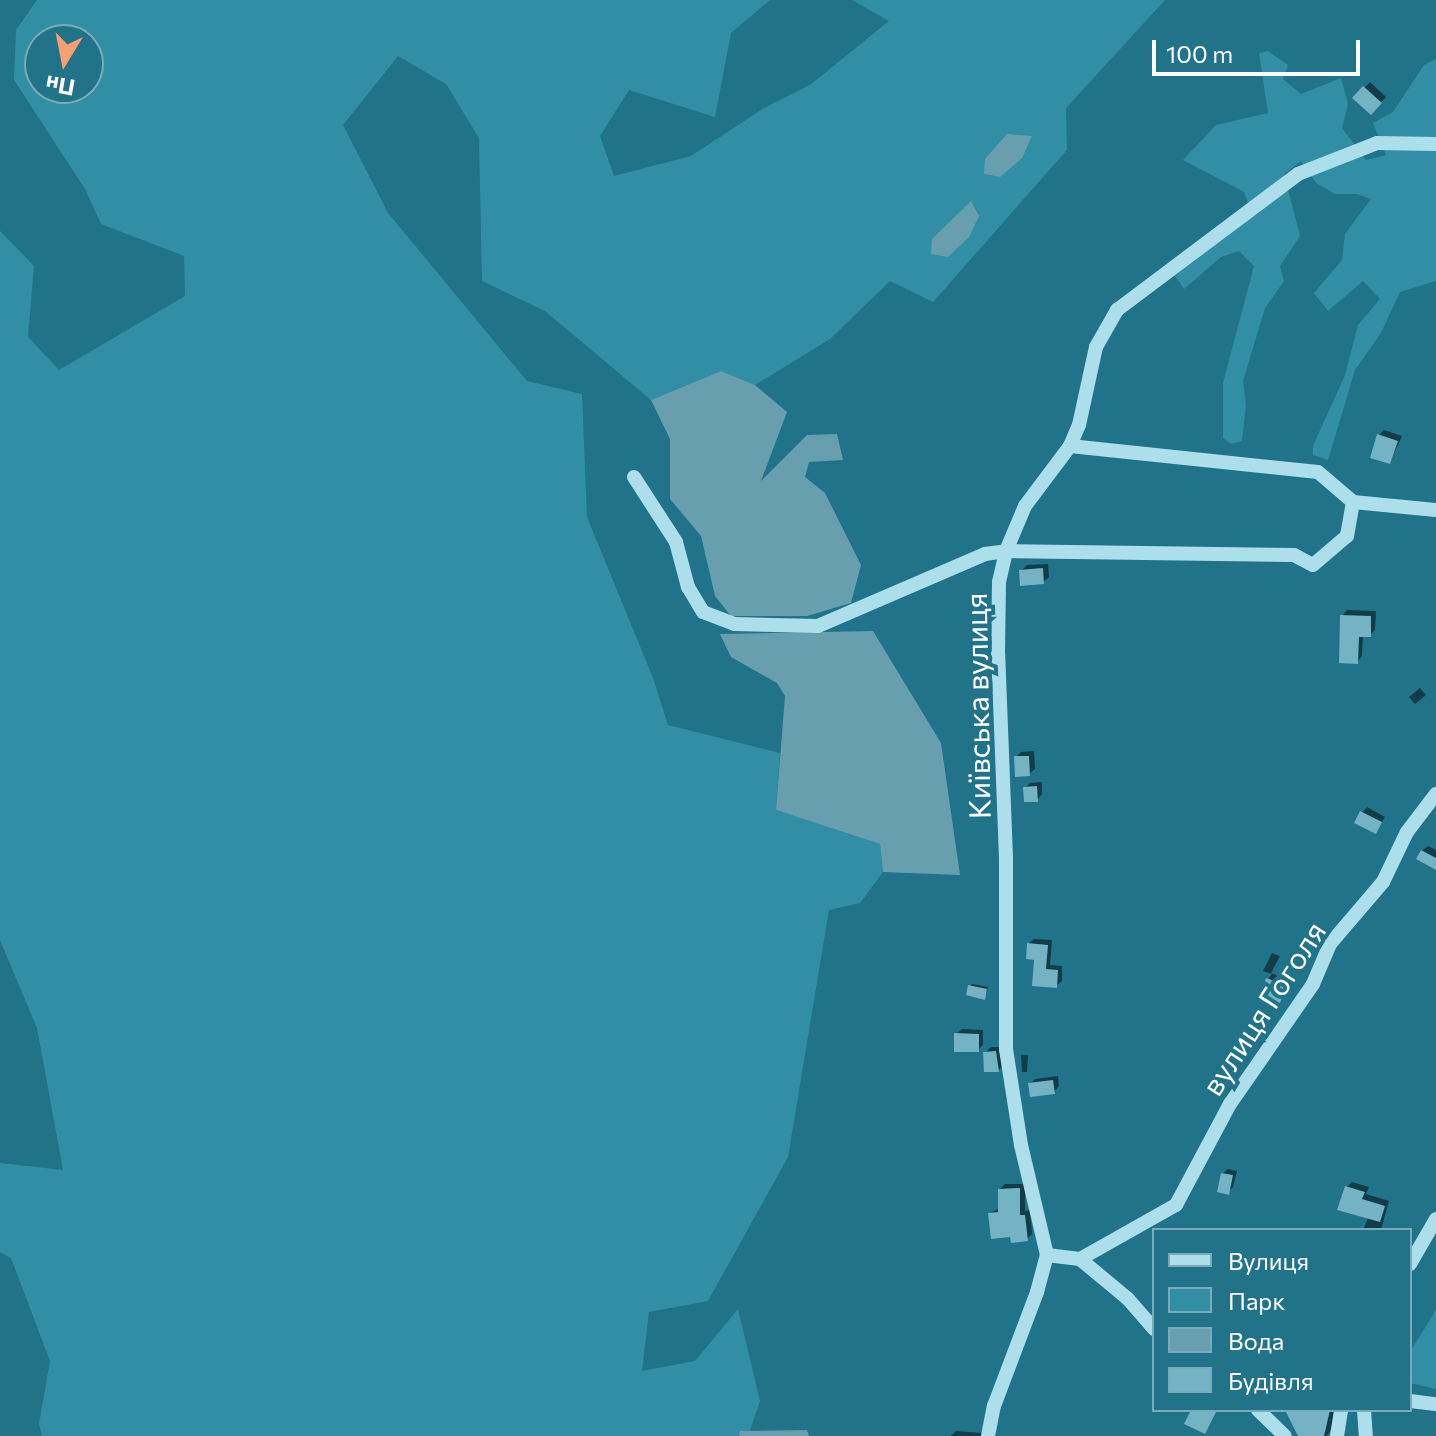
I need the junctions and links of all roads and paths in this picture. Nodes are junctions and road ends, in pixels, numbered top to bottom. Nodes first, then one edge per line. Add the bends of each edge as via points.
1 (1436, 144) edge
2 (1070, 446) junction
3 (634, 477) dead end
4 (1353, 502) junction
5 (1436, 510) edge
6 (1006, 551) junction
7 (1436, 794) edge
8 (1436, 1219) edge
9 (1047, 1255) junction
10 (1080, 1259) junction
11 (1412, 1261) edge
12 (1152, 1327) edge
13 (1412, 1401) edge
14 (1436, 1404) edge
15 (1260, 1412) edge
16 (1341, 1412) edge
17 (1364, 1412) edge
18 (988, 1436) edge
19 (1285, 1436) edge
20 (1337, 1436) edge
21 (1366, 1436) edge

1 - 2 street, Київська вулиця via 1377,143 1298,174 1117,310 1096,347
2 - 4 street via 1318,472
2 - 6 street, Київська вулиця via 1025,506
3 - 6 street via 676,542 688,587 703,612 734,624 818,626 985,554
4 - 5 street
4 - 6 street via 1347,536 1313,565 1294,555
6 - 9 street, Київська вулиця via 999,582 998,653 1006,1049 1021,1145
7 - 10 street, вулиця Гоголя via 1407,832 1383,882 1330,944 1313,984 1230,1104 1176,1205
8 - 11 street
9 - 10 street
9 - 18 street, Київська вулиця
10 - 12 street
13 - 14 street
15 - 19 street
16 - 20 street
17 - 21 street

